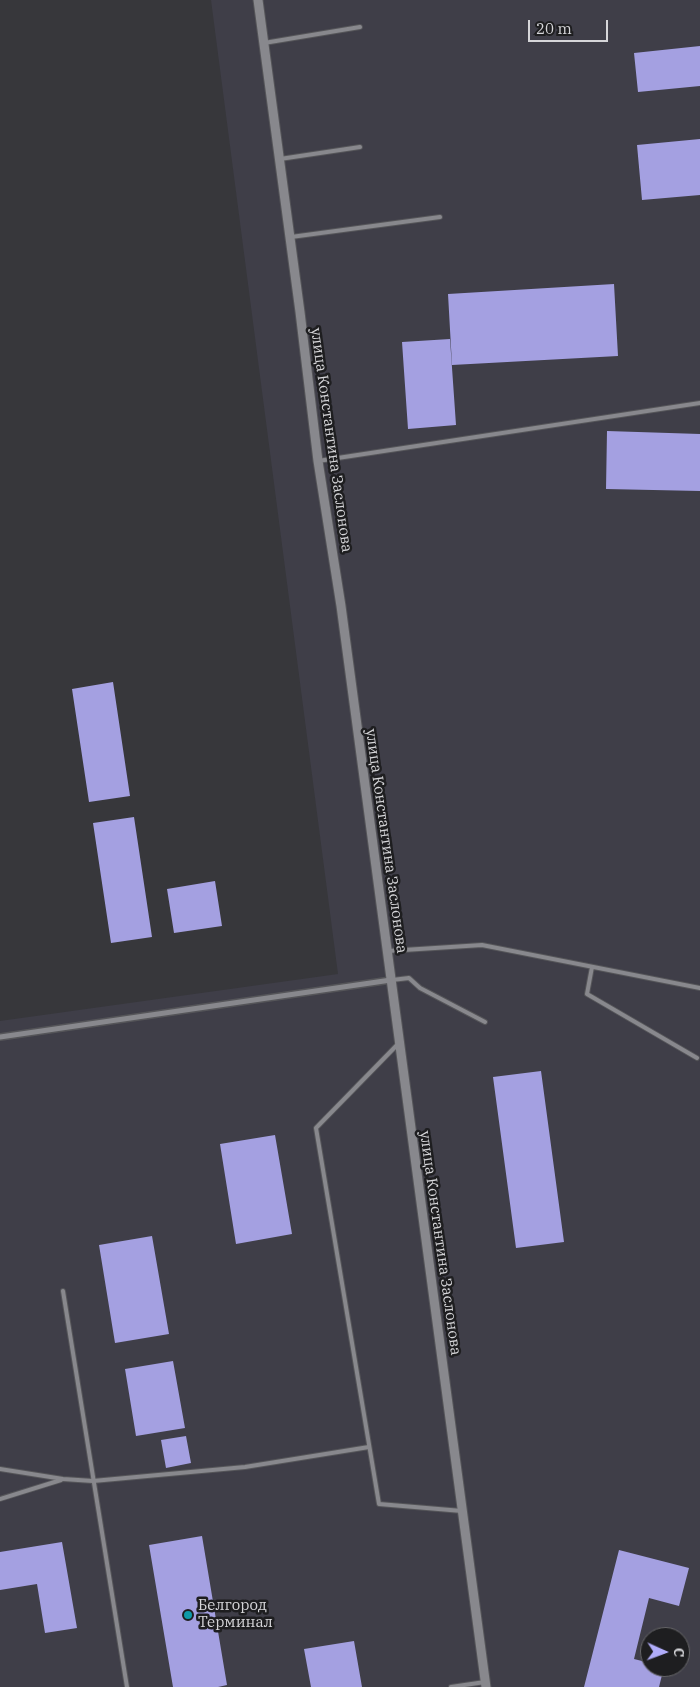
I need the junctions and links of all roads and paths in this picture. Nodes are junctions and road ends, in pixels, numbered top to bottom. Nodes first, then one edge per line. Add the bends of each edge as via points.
1 (258, 0) edge
2 (360, 27) dead end
3 (264, 43) junction
4 (360, 147) dead end
5 (280, 159) junction
6 (440, 217) dead end
7 (290, 237) junction
8 (700, 403) edge
9 (318, 461) junction
10 (388, 952) junction
11 (592, 967) junction
12 (391, 980) junction
13 (700, 988) edge
14 (485, 1022) dead end
15 (0, 1037) edge
16 (400, 1042) junction
17 (697, 1058) dead end
18 (64, 1291) dead end
19 (369, 1447) junction
20 (0, 1469) edge
21 (63, 1479) junction
22 (93, 1481) junction
23 (0, 1499) edge
24 (462, 1511) junction
25 (485, 1684) edge
26 (127, 1687) edge
27 (451, 1687) edge

1 - 3 street, улица Константина Заслонова
2 - 3 lane
3 - 5 street, улица Константина Заслонова
4 - 5 lane
5 - 7 street, улица Константина Заслонова
6 - 7 lane
7 - 9 street, улица Константина Заслонова
8 - 9 lane
9 - 10 street, улица Константина Заслонова
10 - 11 lane via 482,945
10 - 12 street, улица Константина Заслонова
11 - 13 lane
11 - 17 lane via 587,994
12 - 14 lane via 409,978 420,988
12 - 15 street
12 - 16 street, улица Константина Заслонова
16 - 19 lane via 316,1128
16 - 24 street, улица Константина Заслонова
18 - 22 lane
19 - 22 lane via 245,1467
19 - 24 lane via 379,1504
20 - 21 lane
21 - 22 lane
21 - 23 lane
22 - 26 lane
24 - 25 street, улица Константина Заслонова
25 - 27 lane

